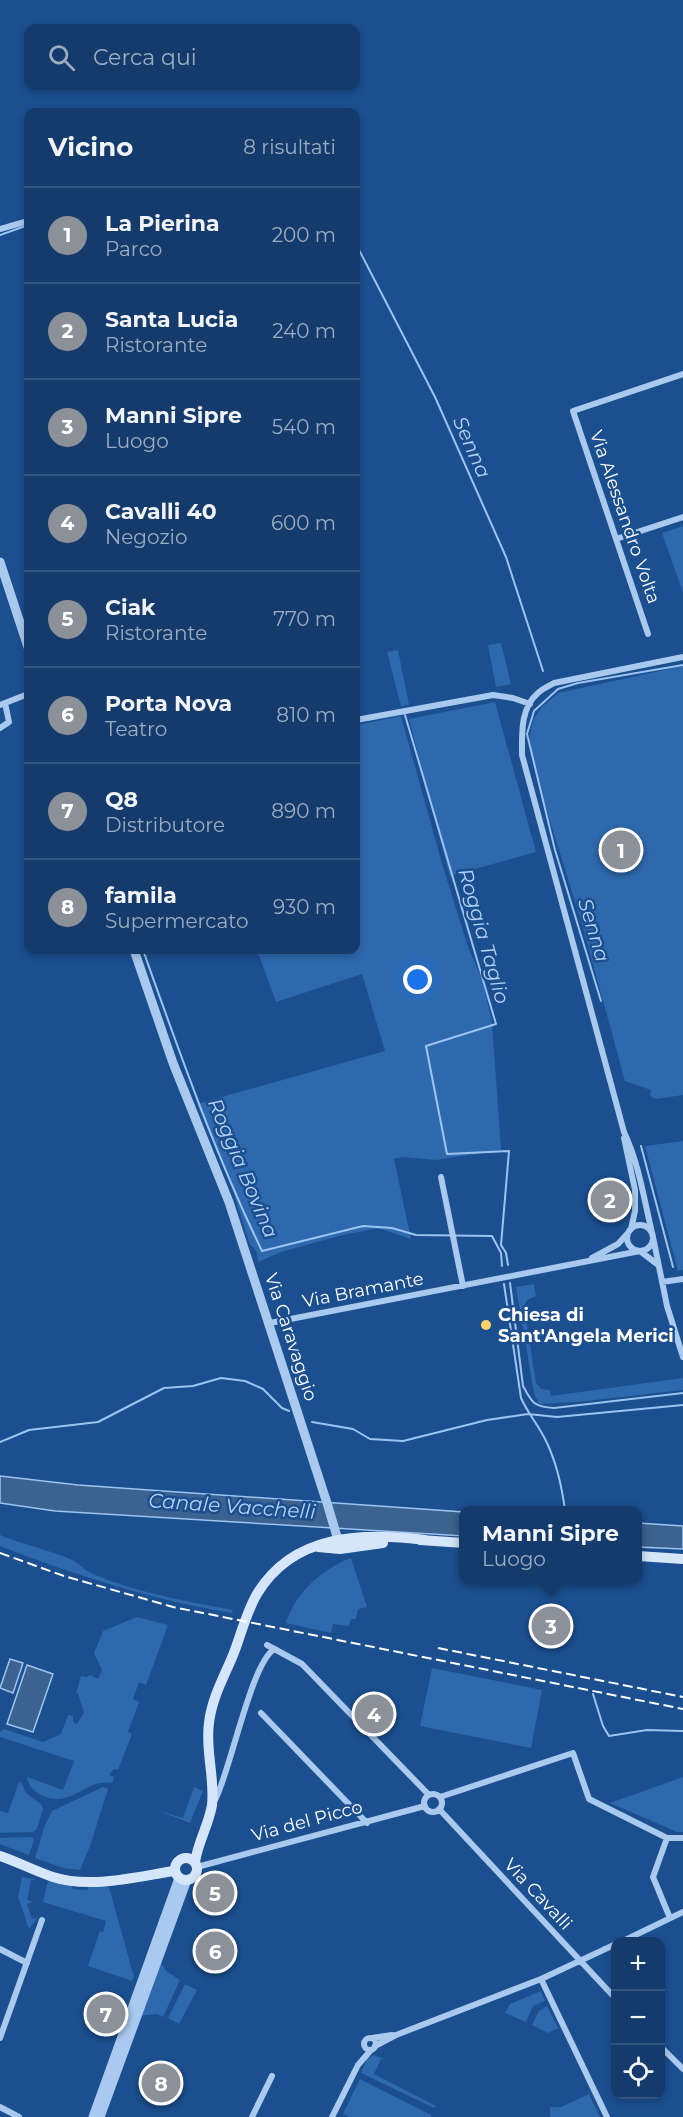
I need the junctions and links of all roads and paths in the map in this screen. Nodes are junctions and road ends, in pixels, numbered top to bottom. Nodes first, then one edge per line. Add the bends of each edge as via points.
1 (24, 222) edge
2 (0, 230) edge
3 (683, 374) edge
4 (683, 517) edge
5 (616, 539) junction
6 (0, 562) edge
7 (648, 634) dead end
8 (24, 635) edge
9 (683, 657) edge
10 (24, 696) edge
11 (2, 704) edge
12 (530, 704) junction
13 (360, 719) edge
14 (0, 728) edge
15 (135, 954) edge
16 (624, 1132) junction
17 (441, 1177) dead end
18 (630, 1231) junction
19 (652, 1235) junction
20 (640, 1251) junction
21 (584, 1263) junction
22 (657, 1264) junction
23 (683, 1279) edge
24 (662, 1282) junction
25 (463, 1286) junction
26 (270, 1323) junction
27 (683, 1357) edge
28 (338, 1540) junction
29 (425, 1540) junction
30 (459, 1543) edge
31 (642, 1556) edge
32 (683, 1559) edge
33 (267, 1645) dead end
34 (275, 1648) junction
35 (261, 1713) dead end
36 (212, 1793) junction
37 (429, 1795) junction
38 (440, 1797) junction
39 (212, 1806) junction
40 (425, 1806) junction
41 (439, 1809) junction
42 (367, 1823) junction
43 (668, 1838) junction
44 (683, 1838) edge
45 (0, 1856) edge
46 (183, 1857) junction
47 (196, 1864) junction
48 (180, 1876) junction
49 (682, 1915) edge
50 (670, 1918) junction
51 (42, 1920) dead end
52 (630, 1937) edge
53 (611, 1946) edge
54 (0, 1949) edge
55 (580, 1962) junction
56 (27, 1963) junction
57 (541, 1979) junction
58 (611, 1995) edge
59 (2, 2028) edge
60 (396, 2035) junction
61 (0, 2038) edge
62 (372, 2038) junction
63 (363, 2044) junction
64 (373, 2048) junction
65 (665, 2051) edge
66 (358, 2066) junction
67 (683, 2069) edge
68 (272, 2076) dead end
69 (0, 2108) edge
70 (19, 2117) edge
71 (93, 2117) edge
72 (100, 2117) edge
73 (252, 2117) edge
74 (333, 2117) edge
75 (607, 2117) edge

1 - 2 street
3 - 5 street, Via Alessandro Volta via 573,411
4 - 5 street
5 - 7 street, Via Alessandro Volta
6 - 8 street
9 - 12 street via 554,683 537,693
10 - 11 street
11 - 14 street via 9,722
12 - 13 street via 493,695
12 - 16 street via 522,730 522,755
15 - 26 street, Via Caravaggio
16 - 18 street via 635,1190
16 - 19 street via 640,1179
17 - 25 street
18 - 19 street via 642,1226
18 - 20 street via 629,1245
18 - 21 street, Via Bramante via 618,1244
19 - 20 street via 648,1248
19 - 22 street
20 - 21 street, Via Bramante
20 - 22 street
21 - 25 street, Via Bramante
22 - 24 street
23 - 24 street
24 - 27 street
25 - 26 street, Via Bramante
26 - 28 street, Via Caravaggio
28 - 29 main road
28 - 29 main road
28 - 36 main road via 295,1554 277,1569 251,1605 215,1698 208,1732
29 - 30 main road
31 - 32 main road
33 - 34 street
34 - 37 street via 302,1664
34 - 39 street via 267,1654 251,1691 223,1783
35 - 42 street
36 - 39 main road
36 - 46 main road via 191,1848
37 - 38 street
37 - 40 street
38 - 41 street
38 - 43 street via 573,1753 589,1799
39 - 47 main road via 196,1850
40 - 41 street via 431,1811
40 - 42 street, Via del Picco
41 - 55 street, Via Cavalli
42 - 47 street, Via del Picco
43 - 44 street
43 - 50 street via 653,1877
45 - 48 main road via 53,1877 76,1881
46 - 47 main road
46 - 48 main road via 175,1864
47 - 48 main road via 196,1874
48 - 71 street
48 - 72 street
49 - 50 street
50 - 52 street
51 - 56 street
53 - 55 street
54 - 56 street
55 - 57 street
55 - 58 street, Via Cavalli
56 - 59 street
57 - 60 street
57 - 75 street
59 - 61 street
60 - 62 street
60 - 64 street
62 - 63 street via 366,2038
62 - 64 street via 376,2043
63 - 64 street
63 - 66 street
64 - 66 street
65 - 67 street
66 - 74 street
68 - 73 street
69 - 70 street

